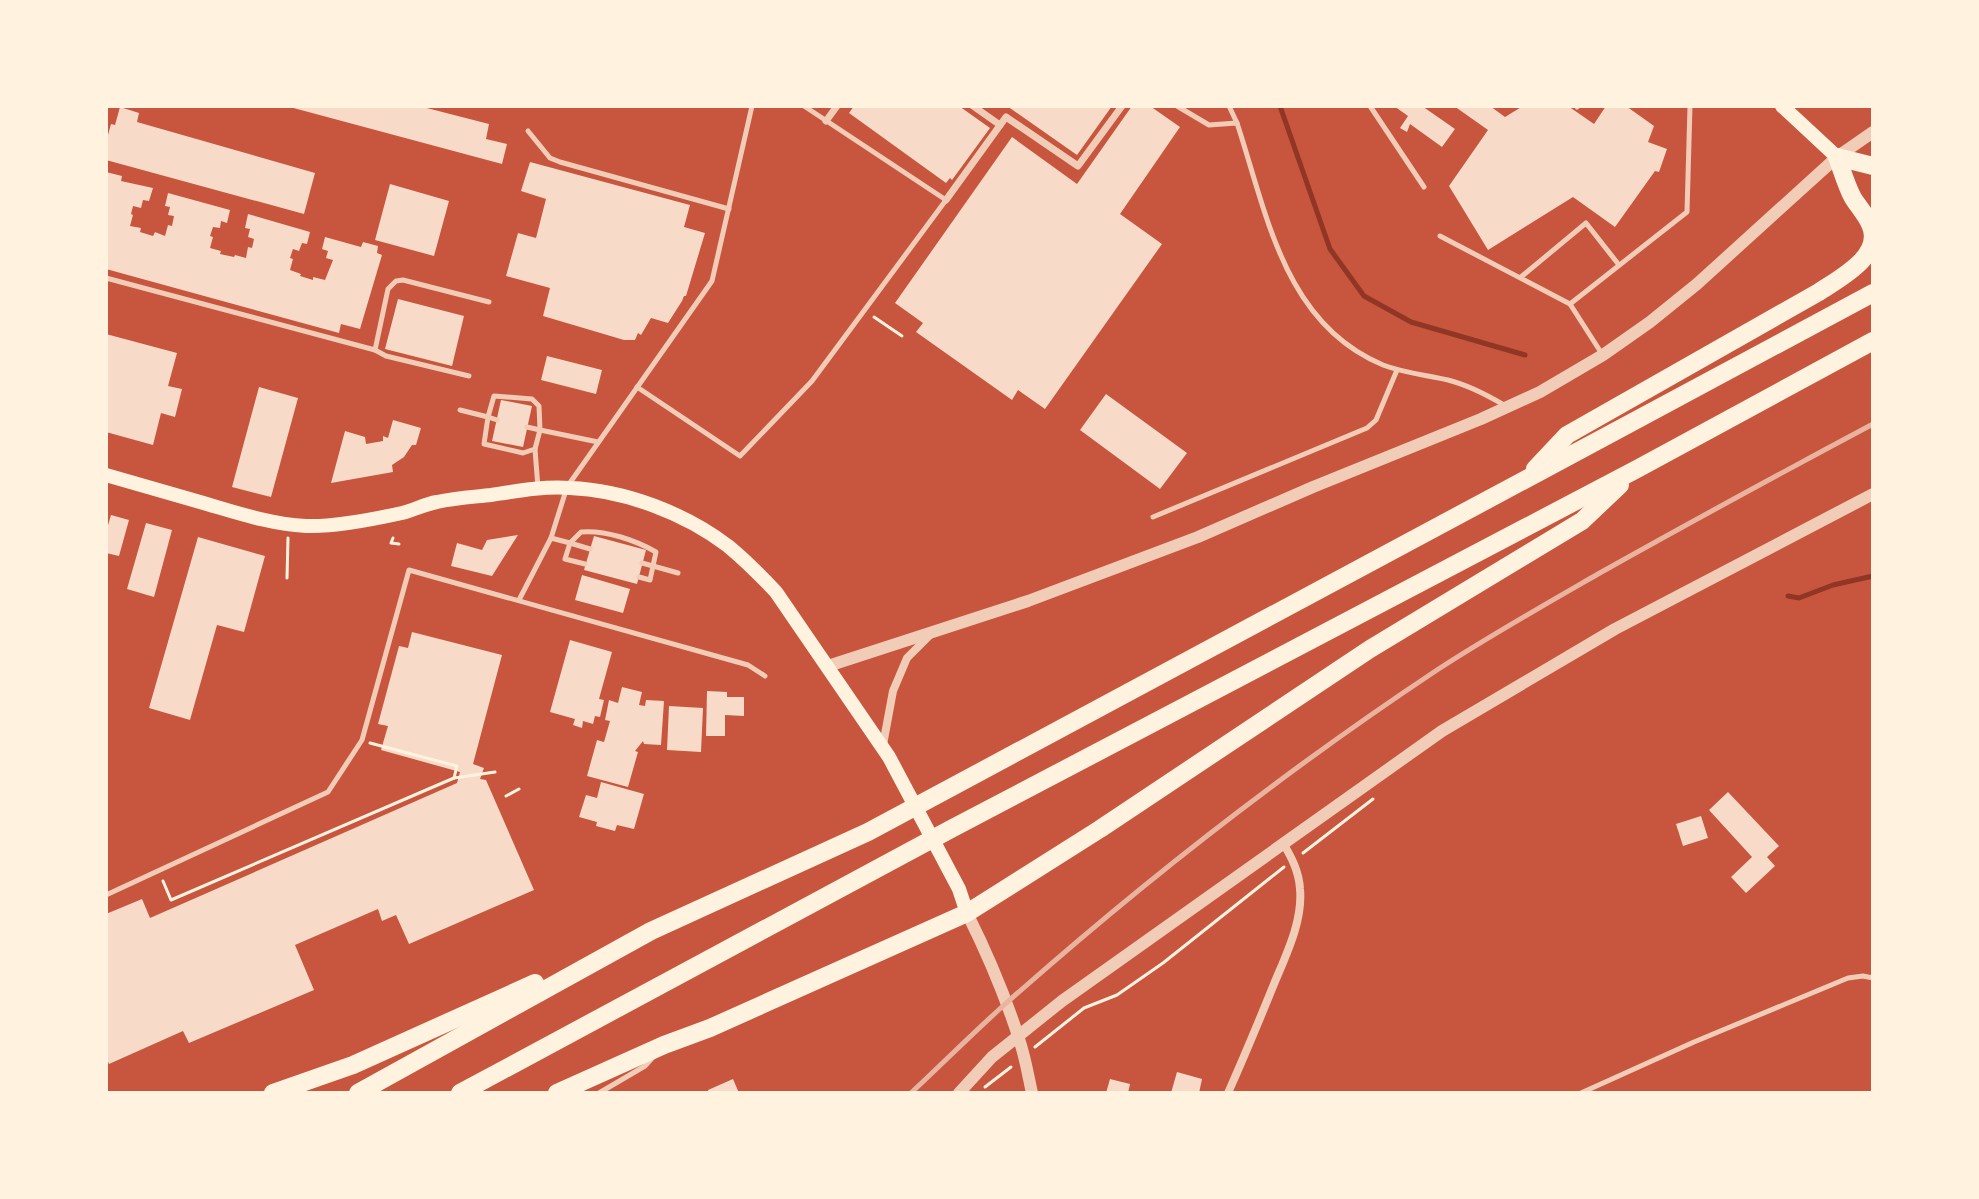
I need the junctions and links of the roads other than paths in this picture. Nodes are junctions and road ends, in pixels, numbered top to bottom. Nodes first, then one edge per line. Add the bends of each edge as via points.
1 (752, 106) edge
2 (804, 106) edge
3 (837, 106) edge
4 (973, 106) edge
5 (1122, 106) edge
6 (1177, 106) edge
7 (1229, 106) edge
8 (1370, 106) edge
9 (1690, 106) edge
10 (1782, 106) edge
11 (826, 121) junction
12 (1237, 123) junction
13 (1000, 125) junction
14 (528, 131) dead end
15 (1873, 132) edge
16 (1837, 157) junction
17 (1873, 166) edge
18 (1424, 187) dead end
19 (946, 200) junction
20 (729, 209) junction
21 (1440, 236) dead end
22 (1619, 265) junction
23 (1521, 277) junction
24 (106, 278) edge
25 (1873, 293) edge
26 (489, 302) dead end
27 (1570, 304) junction
28 (1873, 341) edge
29 (375, 350) junction
30 (1603, 355) junction
31 (1397, 370) junction
32 (469, 376) dead end
33 (637, 387) junction
34 (1508, 407) junction
35 (460, 410) dead end
36 (488, 417) junction
37 (497, 420) dead end
38 (527, 427) dead end
39 (540, 430) junction
40 (598, 442) junction
41 (535, 449) junction
42 (1637, 469) junction
43 (106, 475) edge
44 (1525, 480) junction
45 (567, 487) junction
46 (538, 489) junction
47 (1873, 494) edge
48 (1153, 517) dead end
49 (551, 538) junction
50 (570, 543) junction
51 (590, 549) dead end
52 (642, 563) dead end
53 (585, 564) dead end
54 (653, 566) junction
55 (678, 573) dead end
56 (639, 577) dead end
57 (519, 601) junction
58 (932, 632) junction
59 (828, 666) junction
60 (765, 676) dead end
61 (882, 746) junction
62 (1283, 843) junction
63 (106, 895) edge
64 (967, 913) junction
65 (651, 931) junction
66 (1873, 978) edge
67 (664, 1045) junction
68 (273, 1093) edge
69 (358, 1093) edge
70 (460, 1093) edge
71 (557, 1093) edge
72 (599, 1093) edge
73 (959, 1093) edge
74 (1032, 1093) edge
75 (1228, 1093) edge
76 (1581, 1093) edge

1 - 20 lane
2 - 11 lane
3 - 11 street
4 - 13 street
5 - 13 street via 1078,166 1006,117
6 - 12 lane via 1209,125
7 - 12 lane
8 - 18 lane
9 - 22 lane via 1687,212
10 - 16 main road
11 - 19 lane
12 - 31 lane via 1287,272 1304,300 1339,340
13 - 19 street
14 - 20 lane via 550,158 560,162
15 - 16 street
16 - 17 highway
16 - 30 street via 1697,284
16 - 44 highway via 1851,195 1871,226 1873,241 1867,255 1819,292 1567,435
19 - 33 lane via 812,381 740,456
20 - 33 lane via 712,281
21 - 23 lane
22 - 23 lane via 1586,223
22 - 27 lane
23 - 27 lane
24 - 29 lane
25 - 44 highway
26 - 29 lane via 396,281 388,289
27 - 30 lane
28 - 42 highway
29 - 32 lane
30 - 34 street
31 - 34 lane via 1451,380
31 - 48 lane via 1376,420 1367,428
33 - 40 lane
34 - 58 street via 1186,542
35 - 36 lane
36 - 37 lane
36 - 39 lane via 494,396 532,399 539,406
36 - 41 lane via 484,444 523,453
38 - 39 lane
39 - 40 lane
39 - 41 lane
40 - 45 lane
41 - 46 lane
42 - 64 highway via 1582,521 1370,649
42 - 70 highway
43 - 46 main road via 289,524 328,525 404,513 435,502
44 - 65 highway via 868,832
45 - 46 main road
45 - 49 lane
45 - 59 main road via 651,506 726,545 776,592
47 - 62 street via 1615,629 1496,699
49 - 50 lane
49 - 57 lane
50 - 51 lane
50 - 53 lane via 565,559
50 - 54 lane via 581,532 607,534 656,552
52 - 54 lane
54 - 55 lane
54 - 56 lane via 650,580
57 - 60 lane via 748,665
57 - 63 lane via 409,570 362,740 328,792
58 - 59 street
58 - 61 street via 907,658 893,691
59 - 61 main road
61 - 64 main road via 924,819
62 - 73 street via 1062,1001 992,1057
62 - 75 street via 1298,874 1300,910
64 - 67 highway
64 - 74 street via 1021,1042
65 - 68 highway via 353,1065
65 - 69 highway
66 - 76 lane via 1848,978
67 - 71 highway
67 - 72 lane via 645,1066

